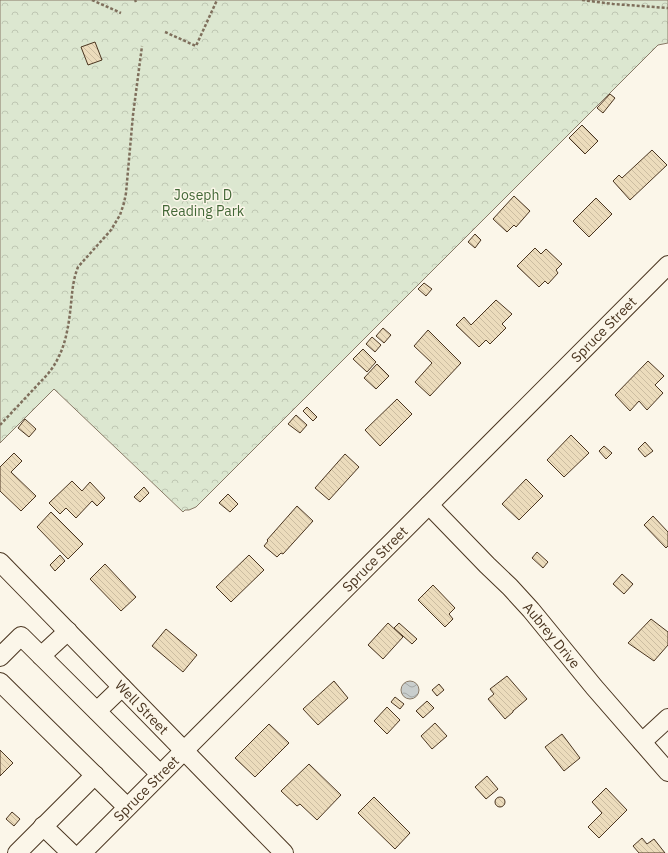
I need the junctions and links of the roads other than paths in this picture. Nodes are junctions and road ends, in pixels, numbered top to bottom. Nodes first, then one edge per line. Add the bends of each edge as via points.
1 (668, 266) edge
2 (429, 505) junction
3 (0, 562) edge
4 (68, 632) junction
5 (41, 656) junction
6 (0, 657) edge
7 (0, 682) edge
8 (122, 687) junction
9 (97, 711) junction
10 (668, 718) edge
11 (642, 742) junction
12 (184, 750) junction
13 (668, 772) edge
14 (160, 774) junction
15 (95, 775) junction
16 (127, 807) junction
17 (43, 826) junction
18 (17, 853) edge
19 (71, 853) edge
20 (82, 853) edge
21 (284, 853) edge

1 - 2 street, Spruce Street
2 - 11 street, Aubrey Drive via 531,610
2 - 12 street, Spruce Street
3 - 4 street, Well Street
4 - 5 street
4 - 8 street, Well Street
5 - 6 street via 21,636
5 - 9 street
7 - 15 street
8 - 9 street
8 - 12 street, Well Street
9 - 14 street
10 - 11 street
11 - 13 street, Aubrey Drive
12 - 14 street, Spruce Street
12 - 21 street, Well Street
14 - 16 street, Spruce Street
15 - 16 street
15 - 17 street
16 - 20 street, Spruce Street
17 - 18 street
17 - 19 street

